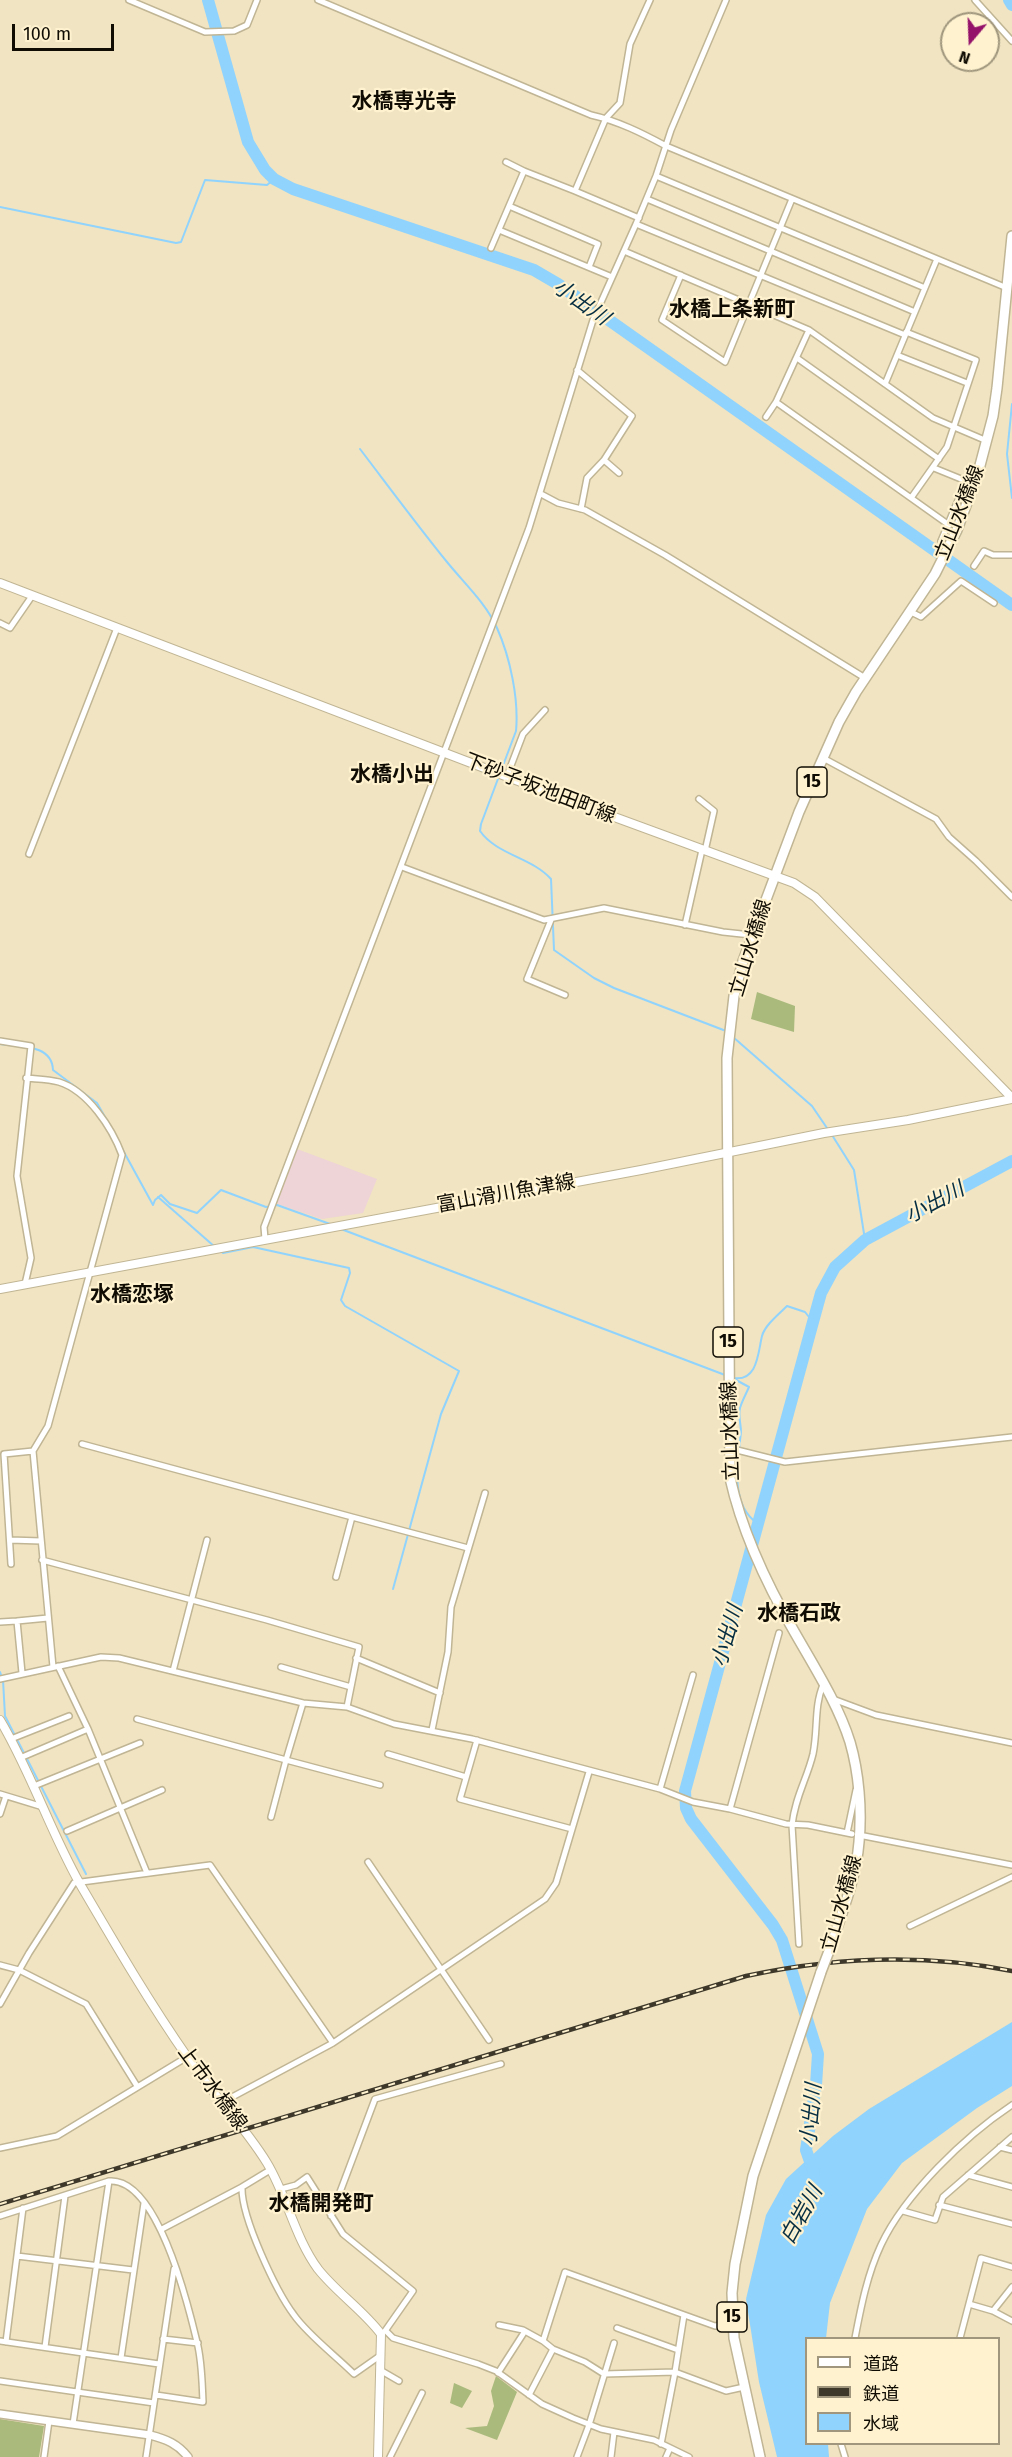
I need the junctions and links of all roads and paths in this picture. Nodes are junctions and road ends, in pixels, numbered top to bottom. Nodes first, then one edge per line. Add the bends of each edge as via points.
1 (129, 0) edge
2 (257, 0) edge
3 (318, 0) edge
4 (650, 0) edge
5 (975, 0) edge
6 (724, 1) edge
7 (1012, 41) edge
8 (606, 118) junction
9 (666, 146) junction
10 (506, 162) dead end
11 (524, 171) junction
12 (656, 176) junction
13 (575, 191) junction
14 (792, 199) junction
15 (646, 200) junction
16 (509, 206) junction
17 (638, 221) junction
18 (781, 228) junction
19 (499, 230) junction
20 (1012, 236) edge
21 (491, 248) dead end
22 (624, 251) junction
23 (771, 252) junction
24 (937, 259) junction
25 (589, 267) junction
26 (681, 275) junction
27 (762, 276) junction
28 (612, 277) junction
29 (925, 288) junction
30 (1007, 288) junction
31 (750, 304) junction
32 (915, 312) junction
33 (809, 330) junction
34 (905, 334) junction
35 (897, 355) junction
36 (797, 358) junction
37 (577, 370) junction
38 (967, 383) junction
39 (885, 384) junction
40 (776, 402) junction
41 (766, 417) dead end
42 (953, 427) junction
43 (987, 441) junction
44 (939, 459) junction
45 (604, 460) junction
46 (933, 468) junction
47 (619, 473) dead end
48 (541, 494) junction
49 (911, 498) junction
50 (581, 509) junction
51 (949, 525) junction
52 (945, 544) junction
53 (1012, 555) edge
54 (974, 566) dead end
55 (0, 583) edge
56 (32, 596) junction
57 (994, 603) dead end
58 (911, 612) junction
59 (0, 623) edge
60 (117, 628) junction
61 (865, 678) junction
62 (545, 710) dead end
63 (445, 752) junction
64 (822, 758) junction
65 (507, 776) junction
66 (699, 799) dead end
67 (704, 851) junction
68 (29, 854) dead end
69 (402, 867) junction
70 (775, 875) junction
71 (1012, 897) edge
72 (550, 920) junction
73 (685, 925) junction
74 (751, 935) junction
75 (565, 994) dead end
76 (0, 1041) edge
77 (26, 1078) junction
78 (1012, 1099) edge
79 (727, 1153) junction
80 (265, 1239) junction
81 (91, 1272) junction
82 (25, 1284) junction
83 (0, 1289) edge
84 (1012, 1437) edge
85 (82, 1444) dead end
86 (729, 1448) junction
87 (33, 1451) junction
88 (485, 1493) dead end
89 (352, 1517) junction
90 (10, 1540) junction
91 (207, 1540) dead end
92 (41, 1541) junction
93 (468, 1548) junction
94 (42, 1560) junction
95 (11, 1564) dead end
96 (336, 1577) dead end
97 (190, 1600) junction
98 (48, 1617) junction
99 (17, 1621) junction
100 (0, 1622) edge
101 (779, 1633) dead end
102 (356, 1658) junction
103 (56, 1667) junction
104 (281, 1667) dead end
105 (173, 1671) junction
106 (22, 1673) junction
107 (693, 1675) dead end
108 (0, 1679) edge
109 (823, 1685) junction
110 (351, 1687) junction
111 (440, 1693) junction
112 (831, 1698) junction
113 (303, 1703) junction
114 (347, 1707) junction
115 (69, 1716) dead end
116 (137, 1719) dead end
117 (0, 1720) edge
118 (88, 1729) junction
119 (432, 1730) junction
120 (11, 1739) junction
121 (477, 1740) junction
122 (140, 1743) dead end
123 (1012, 1743) edge
124 (388, 1754) dead end
125 (20, 1758) junction
126 (99, 1758) junction
127 (286, 1760) junction
128 (589, 1772) junction
129 (466, 1777) junction
130 (380, 1785) dead end
131 (857, 1785) junction
132 (34, 1786) junction
133 (660, 1789) junction
134 (162, 1790) dead end
135 (3, 1795) edge
136 (45, 1807) junction
137 (119, 1807) junction
138 (730, 1809) junction
139 (0, 1814) edge
140 (271, 1817) dead end
141 (792, 1825) junction
142 (572, 1829) junction
143 (67, 1831) dead end
144 (864, 1836) dead end
145 (368, 1862) dead end
146 (1012, 1865) edge
147 (147, 1874) junction
148 (1012, 1878) edge
149 (79, 1881) junction
150 (910, 1926) dead end
151 (800, 1944) dead end
152 (0, 1965) edge
153 (19, 1970) junction
154 (441, 1970) junction
155 (0, 2004) edge
156 (489, 2040) dead end
157 (333, 2043) junction
158 (187, 2057) junction
159 (501, 2064) dead end
160 (138, 2086) junction
161 (221, 2103) junction
162 (1011, 2108) edge
163 (1012, 2137) edge
164 (1000, 2147) junction
165 (0, 2148) edge
166 (1012, 2150) edge
167 (270, 2170) junction
168 (969, 2175) junction
169 (109, 2181) junction
170 (242, 2187) junction
171 (1012, 2187) edge
172 (281, 2189) junction
173 (65, 2196) junction
174 (144, 2202) junction
175 (939, 2205) junction
176 (23, 2208) junction
177 (903, 2211) junction
178 (0, 2216) edge
179 (331, 2216) junction
180 (1012, 2224) edge
181 (162, 2229) junction
182 (17, 2256) junction
183 (56, 2260) junction
184 (96, 2265) junction
185 (175, 2267) junction
186 (1012, 2267) edge
187 (133, 2270) junction
188 (1012, 2288) edge
189 (969, 2304) junction
190 (993, 2311) junction
191 (684, 2314) junction
192 (1012, 2321) edge
193 (733, 2323) junction
194 (499, 2325) dead end
195 (617, 2328) dead end
196 (525, 2331) junction
197 (384, 2332) junction
198 (855, 2337) edge
199 (960, 2337) edge
200 (163, 2339) junction
201 (3, 2341) edge
202 (543, 2341) junction
203 (198, 2343) junction
204 (614, 2343) dead end
205 (45, 2347) junction
206 (553, 2349) junction
207 (678, 2350) junction
208 (83, 2352) junction
209 (381, 2355) junction
210 (121, 2358) junction
211 (159, 2364) junction
212 (380, 2370) junction
213 (675, 2372) junction
214 (498, 2373) junction
215 (604, 2374) junction
216 (0, 2381) edge
217 (399, 2381) dead end
218 (744, 2387) junction
219 (77, 2392) junction
220 (422, 2393) dead end
221 (156, 2394) junction
222 (529, 2395) junction
223 (154, 2403) junction
224 (0, 2414) edge
225 (49, 2421) junction
226 (73, 2424) junction
227 (589, 2425) junction
228 (614, 2432) junction
229 (150, 2435) junction
230 (661, 2444) junction
231 (670, 2448) junction
232 (44, 2457) edge
233 (146, 2457) edge
234 (188, 2457) edge
235 (378, 2457) edge
236 (390, 2457) edge
237 (577, 2457) edge
238 (611, 2457) edge
239 (666, 2457) edge
240 (689, 2457) edge
241 (760, 2457) edge

1 - 2 street via 205,32 234,31 247,25
3 - 8 street
4 - 8 street via 630,44 623,95
5 - 7 street
6 - 9 street
8 - 9 street
8 - 13 street
9 - 12 street
9 - 14 street
10 - 11 street
11 - 13 street
11 - 16 street
12 - 15 street
12 - 18 street
13 - 17 street
14 - 18 street
14 - 24 street
15 - 17 street
15 - 23 street
16 - 19 street
16 - 25 street via 598,244
17 - 22 street
17 - 27 street
18 - 23 street
18 - 29 street
19 - 21 street
19 - 25 street
20 - 30 main road, 立山水橋線 / 15
22 - 26 street
22 - 28 street
23 - 27 street
23 - 32 street
24 - 29 street
24 - 30 street
25 - 28 street
26 - 31 street
26 - 31 street via 662,320 725,362
27 - 31 street
27 - 34 street
28 - 37 street
29 - 32 street
30 - 43 main road, 立山水橋線 / 15 via 997,388
31 - 33 street
32 - 34 street
33 - 36 street
33 - 39 street
34 - 35 street
34 - 38 street via 975,360
35 - 38 street
35 - 39 street
36 - 40 street
36 - 44 street
37 - 45 street via 632,416
37 - 48 street
38 - 42 street
39 - 42 street via 933,418
40 - 41 street
40 - 49 street
42 - 43 street
42 - 44 street
43 - 52 main road, 立山水橋線 / 15 via 967,503
44 - 46 street
45 - 47 street
45 - 50 street via 587,478
46 - 49 street
46 - 51 street via 966,481
48 - 50 street
48 - 63 street
49 - 51 street
50 - 61 street via 674,560
51 - 52 street
52 - 58 main road, 立山水橋線 / 15 via 941,562
53 - 54 street via 984,551
55 - 56 main road, 下砂子坂池田町線
56 - 59 street via 10,628
56 - 60 main road, 下砂子坂池田町線
57 - 58 street via 961,581 921,617
58 - 61 main road, 立山水橋線 / 15
60 - 63 main road, 下砂子坂池田町線
60 - 68 street
61 - 64 main road, 立山水橋線 / 15
62 - 65 street via 523,734
63 - 65 main road, 下砂子坂池田町線
63 - 69 street
64 - 70 main road, 立山水橋線 / 15
64 - 71 street via 936,819 949,837
65 - 67 main road, 下砂子坂池田町線
66 - 67 street via 714,811
67 - 70 main road, 下砂子坂池田町線
67 - 73 street
69 - 72 street
69 - 80 street via 264,1227
70 - 74 main road, 立山水橋線 / 15
70 - 78 main road, 下砂子坂池田町線 via 815,897
72 - 73 street via 604,908
72 - 75 street via 527,979
73 - 74 street
74 - 79 main road, 立山水橋線 / 15 via 730,1024
76 - 77 street via 31,1046
77 - 81 street via 60,1082 92,1104 122,1155
77 - 82 street via 17,1176 31,1258
78 - 79 main road, 富山滑川魚津線
79 - 80 main road, 富山滑川魚津線
79 - 86 main road, 立山水橋線 / 15
80 - 81 main road, 富山滑川魚津線
81 - 82 main road, 富山滑川魚津線
81 - 87 street via 48,1426
82 - 83 main road, 富山滑川魚津線
84 - 86 street via 785,1462
85 - 89 street
86 - 109 main road, 立山水橋線 / 15 via 730,1478 745,1530
87 - 90 street via 4,1454
87 - 92 street
88 - 93 street
89 - 93 street
89 - 96 street
90 - 92 street
90 - 95 street
91 - 97 street
92 - 94 street
93 - 111 street via 452,1607
94 - 97 street
94 - 98 street
97 - 102 street via 359,1647
97 - 105 street
98 - 99 street
98 - 103 street
99 - 100 street
99 - 106 street
101 - 138 street
102 - 110 street
102 - 111 street
103 - 105 street via 101,1657
103 - 106 street
103 - 118 street
104 - 110 street
105 - 113 street
106 - 108 street
107 - 133 street
109 - 112 main road, 立山水橋線 / 15
109 - 141 street via 818,1698 818,1731
110 - 114 street
111 - 119 street
112 - 123 street via 876,1715
112 - 131 main road, 立山水橋線 / 15 via 850,1744
113 - 114 street
113 - 127 street
114 - 119 street via 394,1724
115 - 120 street
116 - 127 street
117 - 120 main road, 上市水橋線
118 - 125 street
118 - 126 street
119 - 121 street
120 - 125 main road, 上市水橋線
121 - 128 street
121 - 129 street
122 - 126 street
124 - 129 street
125 - 132 main road, 上市水橋線
126 - 132 street
126 - 137 street
127 - 130 street
127 - 140 street
128 - 133 street
128 - 142 street
129 - 142 street via 460,1799
131 - 141 street via 850,1833
131 - 193 main road, 立山水橋線 / 15, bridge via 859,1843 851,1887 753,2176 735,2264
132 - 136 main road, 上市水橋線
133 - 138 street via 693,1802
134 - 137 street
135 - 136 street
135 - 139 street
136 - 149 main road, 上市水橋線
137 - 143 street
137 - 147 street
138 - 141 street
141 - 151 street
142 - 154 street via 556,1883 546,1899
144 - 146 street
145 - 154 street
147 - 149 street
147 - 157 street via 210,1865
148 - 150 street
149 - 153 street via 58,1906
149 - 158 main road, 上市水橋線
152 - 153 street
153 - 155 street
153 - 160 street via 87,2004
154 - 156 street
154 - 157 street
157 - 161 street
158 - 160 street
158 - 161 main road, 上市水橋線
159 - 179 street via 375,2099
160 - 165 street via 57,2136
161 - 167 main road, 上市水橋線
162 - 177 street via 976,2131 926,2180
163 - 164 street
164 - 166 street
164 - 168 street
167 - 170 street
167 - 172 main road, 上市水橋線
168 - 171 street
168 - 175 street
169 - 173 street
169 - 174 street via 128,2185
169 - 184 street
170 - 181 street
170 - 209 street via 248,2221 294,2316 354,2374
172 - 179 street via 307,2177
172 - 197 main road, 上市水橋線 via 317,2267
173 - 176 street
173 - 183 street
174 - 181 street
174 - 187 street
175 - 177 street via 935,2220
175 - 180 street
176 - 178 street
176 - 182 street
177 - 198 street via 878,2253 867,2281
179 - 197 street via 343,2234 413,2291
181 - 185 street
182 - 183 street
182 - 201 street
183 - 184 street
183 - 205 street
184 - 187 street
184 - 208 street
185 - 200 street
185 - 203 street
186 - 189 street via 981,2258
187 - 210 street
188 - 190 street
189 - 190 street
189 - 199 street
190 - 192 street
191 - 193 street via 715,2326
191 - 202 street via 565,2272
191 - 207 street
193 - 218 main road, 立山水橋線 / 15
194 - 196 street
195 - 207 street
196 - 202 street
196 - 214 street
197 - 209 main road
197 - 214 street
200 - 203 street
200 - 211 street
201 - 205 street
202 - 206 street
203 - 221 street via 203,2402
204 - 215 street
205 - 208 street
206 - 215 street
206 - 222 street
207 - 213 street
208 - 210 street
208 - 219 street
209 - 212 main road
210 - 211 street
211 - 221 street
212 - 217 street
212 - 235 main road
213 - 215 street
213 - 218 street via 726,2391
213 - 230 street
214 - 222 street
215 - 227 street
216 - 219 street
218 - 241 main road, 立山水橋線 / 15
219 - 223 street
219 - 226 street
220 - 236 street
221 - 223 street
222 - 227 street
223 - 229 street
224 - 225 street
225 - 226 street
225 - 232 street
226 - 229 street
227 - 228 street
227 - 237 street
228 - 230 street
228 - 238 street
229 - 233 street
229 - 234 street via 167,2440
230 - 231 street
231 - 239 street
231 - 240 street

